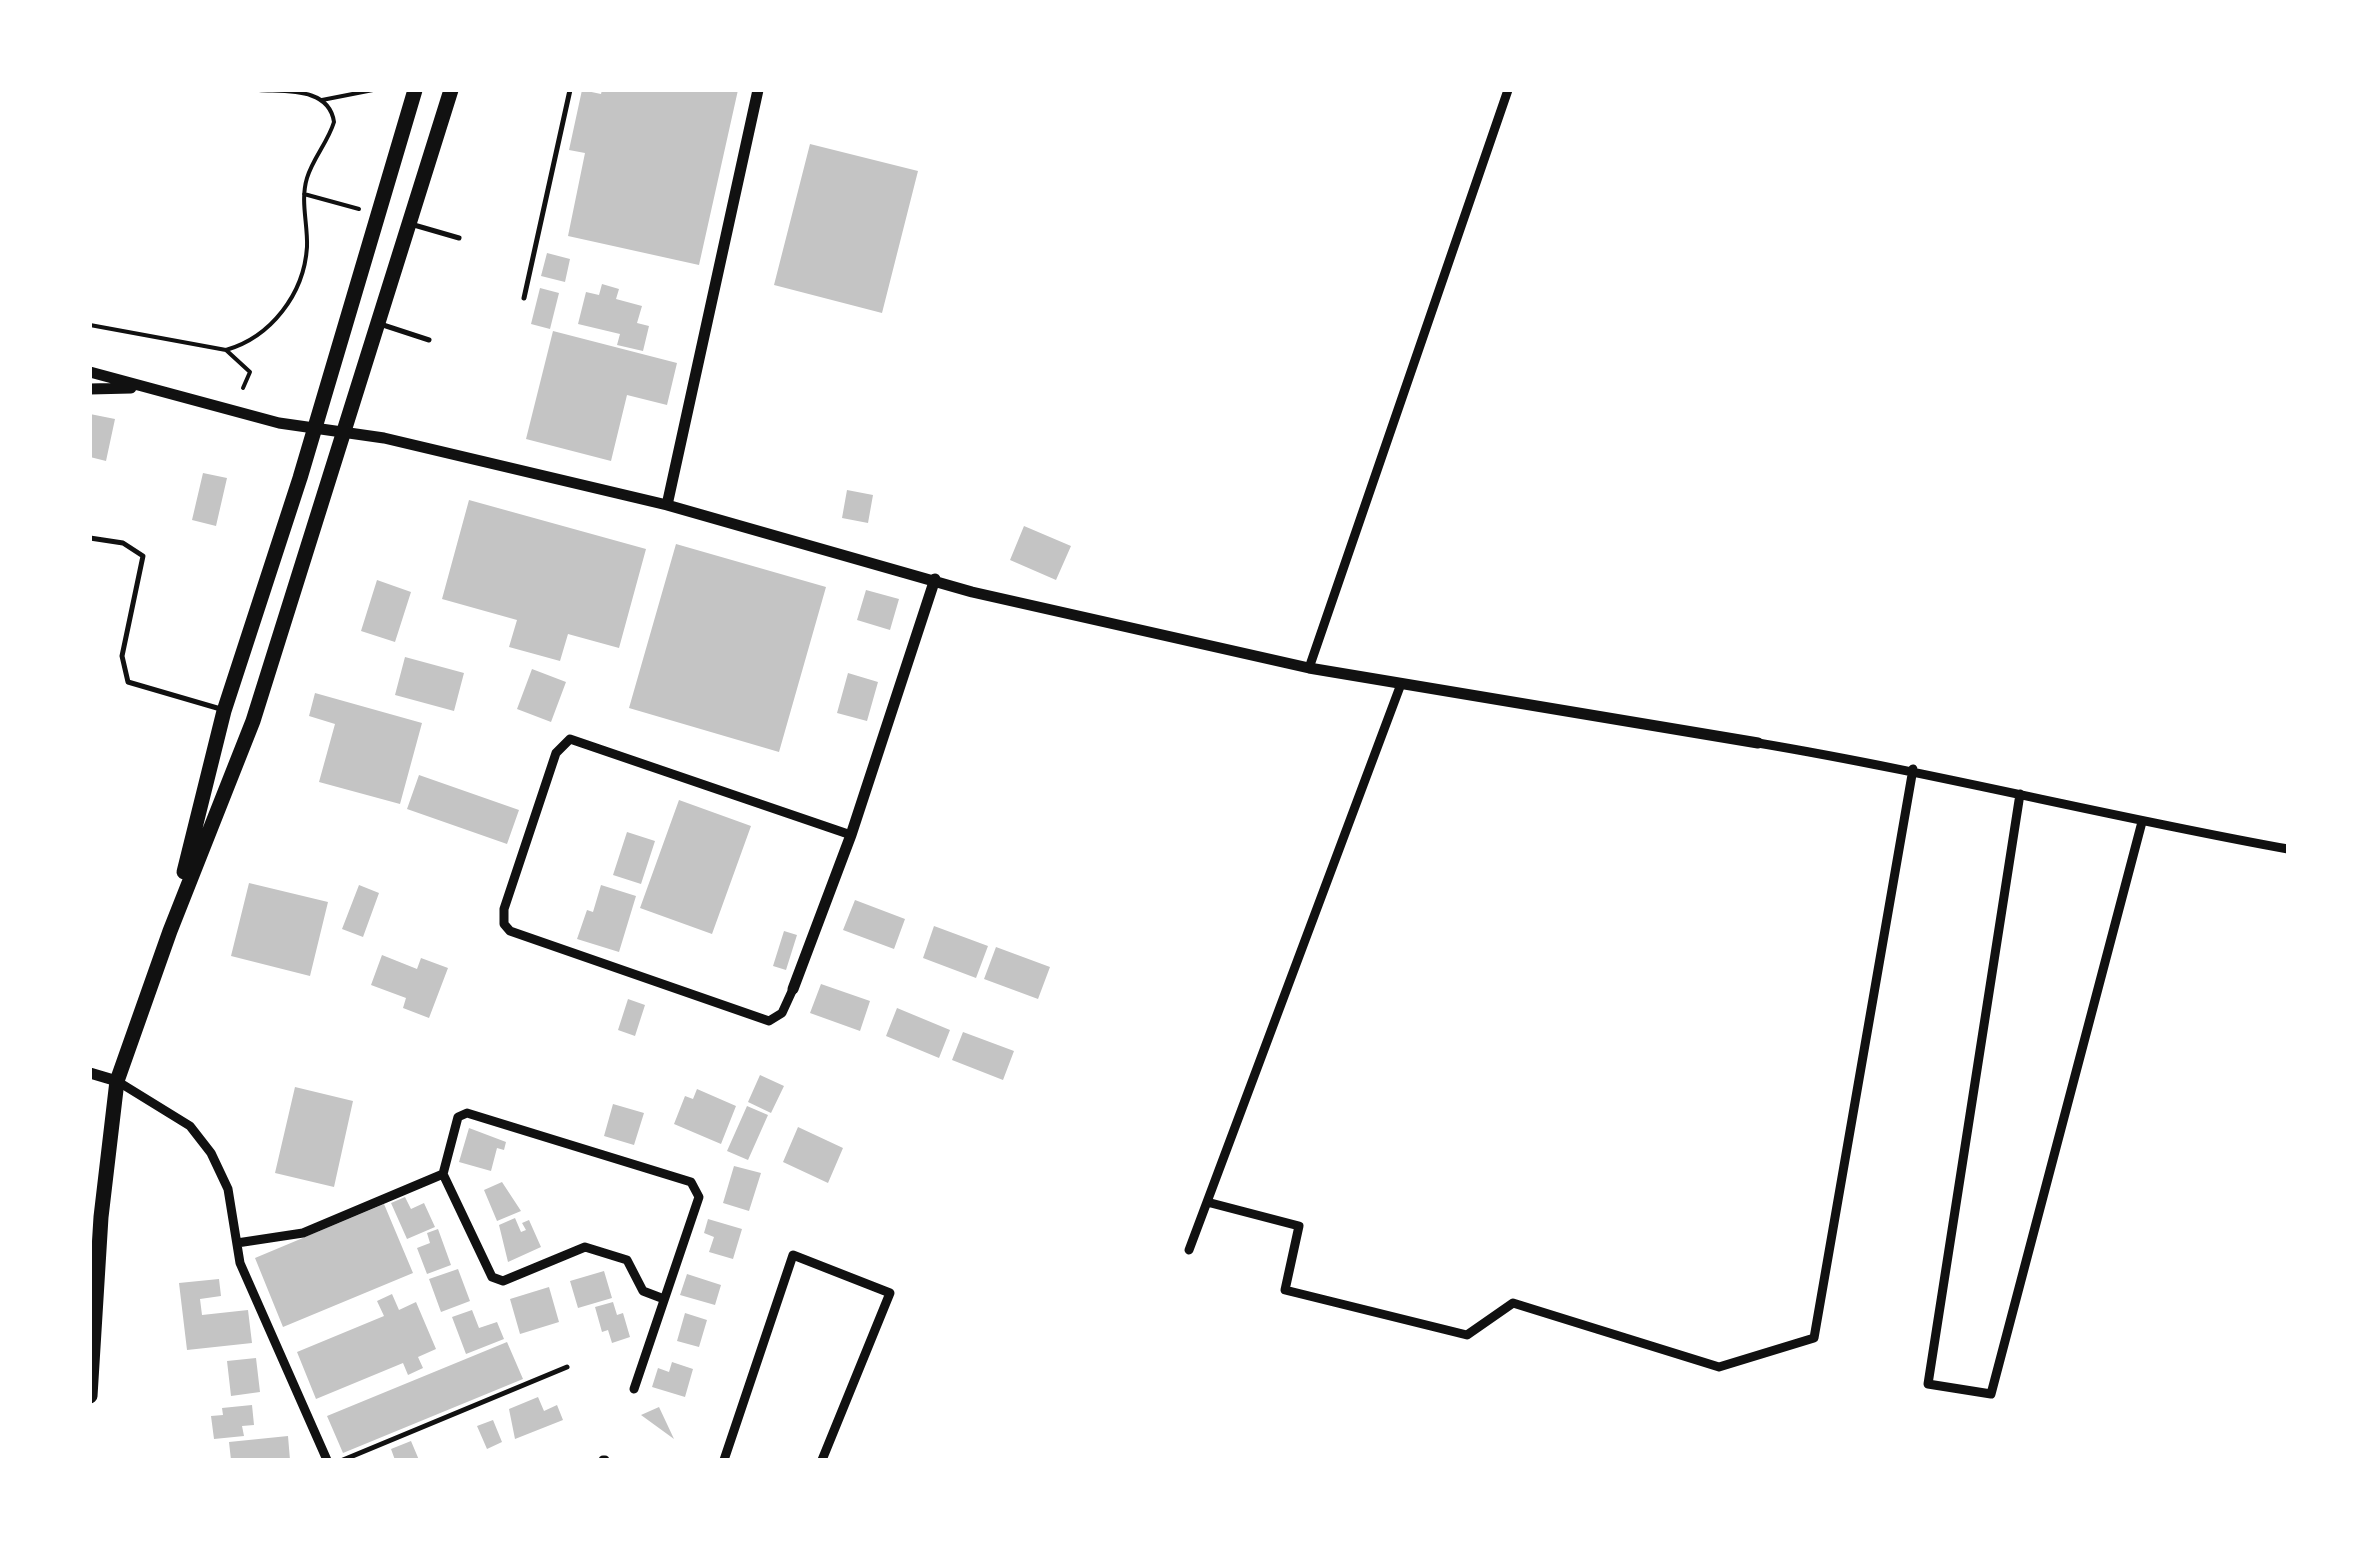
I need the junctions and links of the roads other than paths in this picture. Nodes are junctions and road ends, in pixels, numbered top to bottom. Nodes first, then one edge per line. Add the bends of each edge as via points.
1 (415, 90) edge
2 (451, 90) edge
3 (570, 90) edge
4 (758, 90) edge
5 (1508, 90) edge
6 (411, 224) junction
7 (460, 238) dead end
8 (524, 298) dead end
9 (378, 324) junction
10 (429, 340) dead end
11 (90, 372) edge
12 (140, 388) junction
13 (90, 389) edge
14 (315, 427) junction
15 (344, 430) junction
16 (667, 505) junction
17 (90, 538) edge
18 (935, 579) junction
19 (1309, 668) junction
20 (1401, 684) junction
21 (224, 710) junction
22 (1758, 743) joint
23 (1913, 769) junction
24 (2020, 794) junction
25 (2142, 822) junction
26 (851, 835) junction
27 (2288, 850) edge
28 (170, 931) junction
29 (793, 989) joint
30 (90, 1073) edge
31 (118, 1081) junction
32 (443, 1174) junction
33 (1207, 1202) junction
34 (237, 1243) junction
35 (1189, 1250) dead end
36 (664, 1298) junction
37 (567, 1368) dead end
38 (634, 1388) dead end
39 (90, 1396) edge
40 (327, 1460) edge
41 (343, 1460) edge
42 (724, 1460) edge
43 (822, 1460) edge

1 - 14 highway
2 - 6 highway
3 - 8 lane
4 - 16 street
5 - 19 street
6 - 7 lane
6 - 9 highway
9 - 10 lane
9 - 15 highway
11 - 12 street
12 - 13 street
12 - 14 street
14 - 15 street
14 - 21 highway
15 - 16 street
15 - 28 highway via 252,720
16 - 18 street
17 - 21 lane via 123,542 143,556 122,656 128,682
18 - 19 street
18 - 26 street
19 - 20 street
20 - 22 street
20 - 33 street
21 - 28 highway
22 - 23 street
23 - 24 street
23 - 33 street via 1814,1338 1719,1367 1513,1303 1467,1336 1285,1290 1299,1226
24 - 25 street
24 - 25 street via 1928,1384 1990,1394
25 - 27 street
26 - 29 street
26 - 29 street via 570,740 556,753 504,909 510,932 769,1021 782,1013
28 - 31 highway
30 - 31 street
31 - 34 street via 190,1126 211,1153 228,1189
31 - 39 highway
32 - 34 street via 302,1232
32 - 36 street via 492,1277 503,1281 585,1247 627,1260 643,1291
32 - 36 street via 458,1117 468,1113 692,1182 699,1197
33 - 35 street
34 - 40 street
36 - 38 street
37 - 41 lane
42 - 43 street via 793,1255 890,1292

